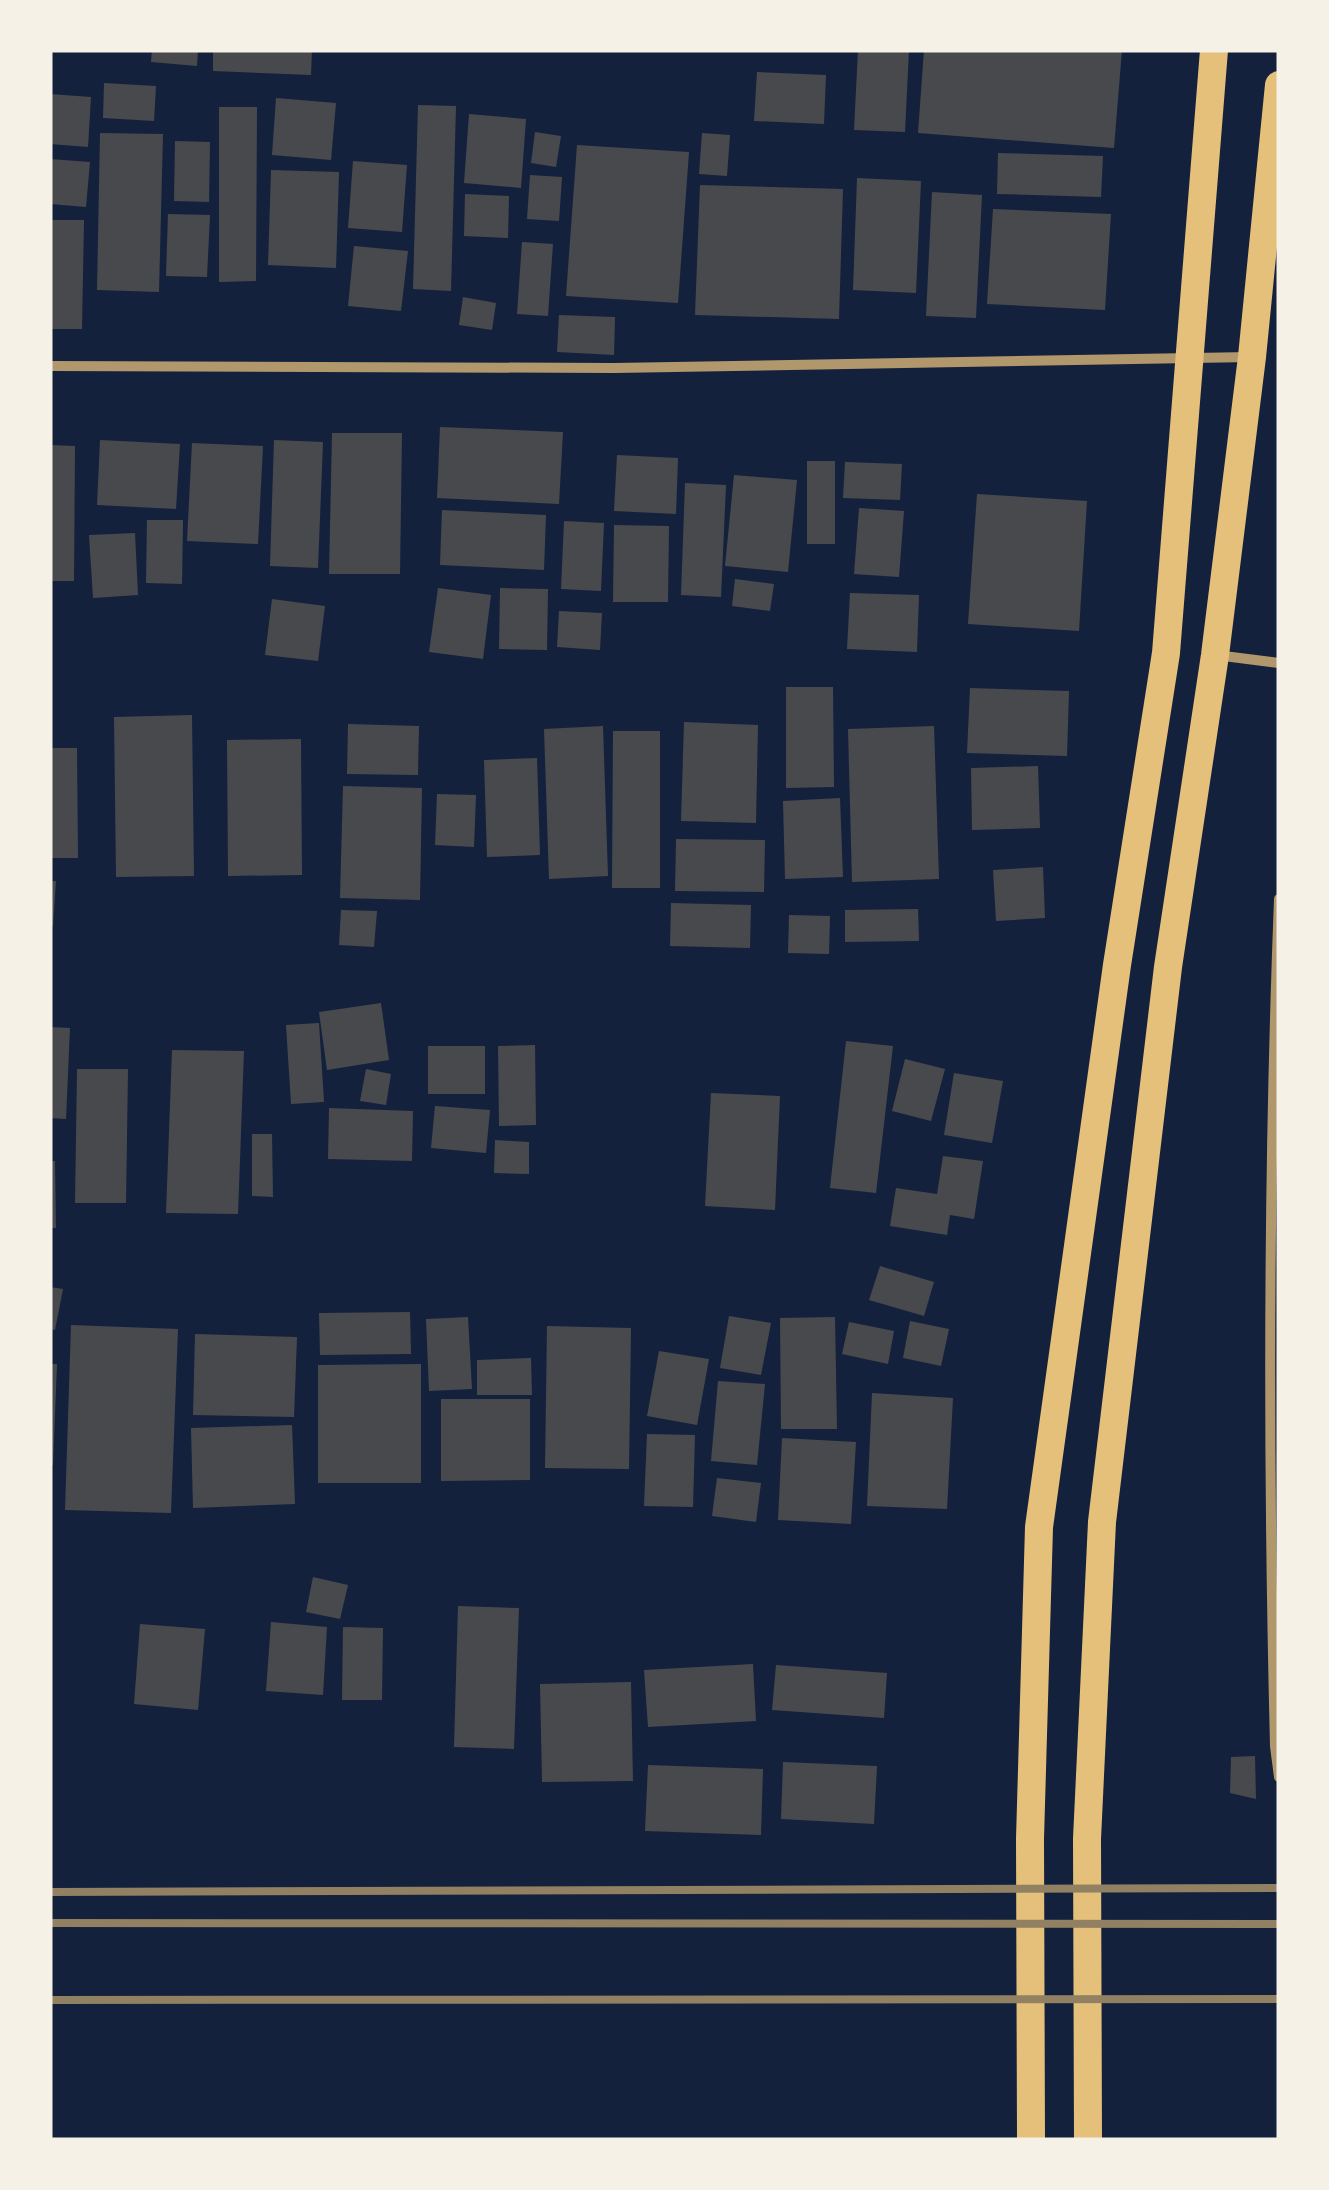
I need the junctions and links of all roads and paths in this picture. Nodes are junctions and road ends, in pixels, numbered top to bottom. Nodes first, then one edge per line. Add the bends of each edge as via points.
1 (1214, 50) edge
2 (1279, 85) edge
3 (1252, 357) junction
4 (1191, 358) junction
5 (50, 366) edge
6 (1215, 655) junction
7 (1279, 664) edge
8 (1279, 899) edge
9 (1279, 1778) edge
10 (1031, 2140) edge
11 (1088, 2140) edge

1 - 4 highway
2 - 3 highway
3 - 4 street
3 - 6 highway
4 - 5 street via 614,368
4 - 10 highway via 1166,653 1038,1527
6 - 7 street
6 - 11 highway via 1168,967 1102,1522 1087,1839
8 - 9 street via 1268,1473

